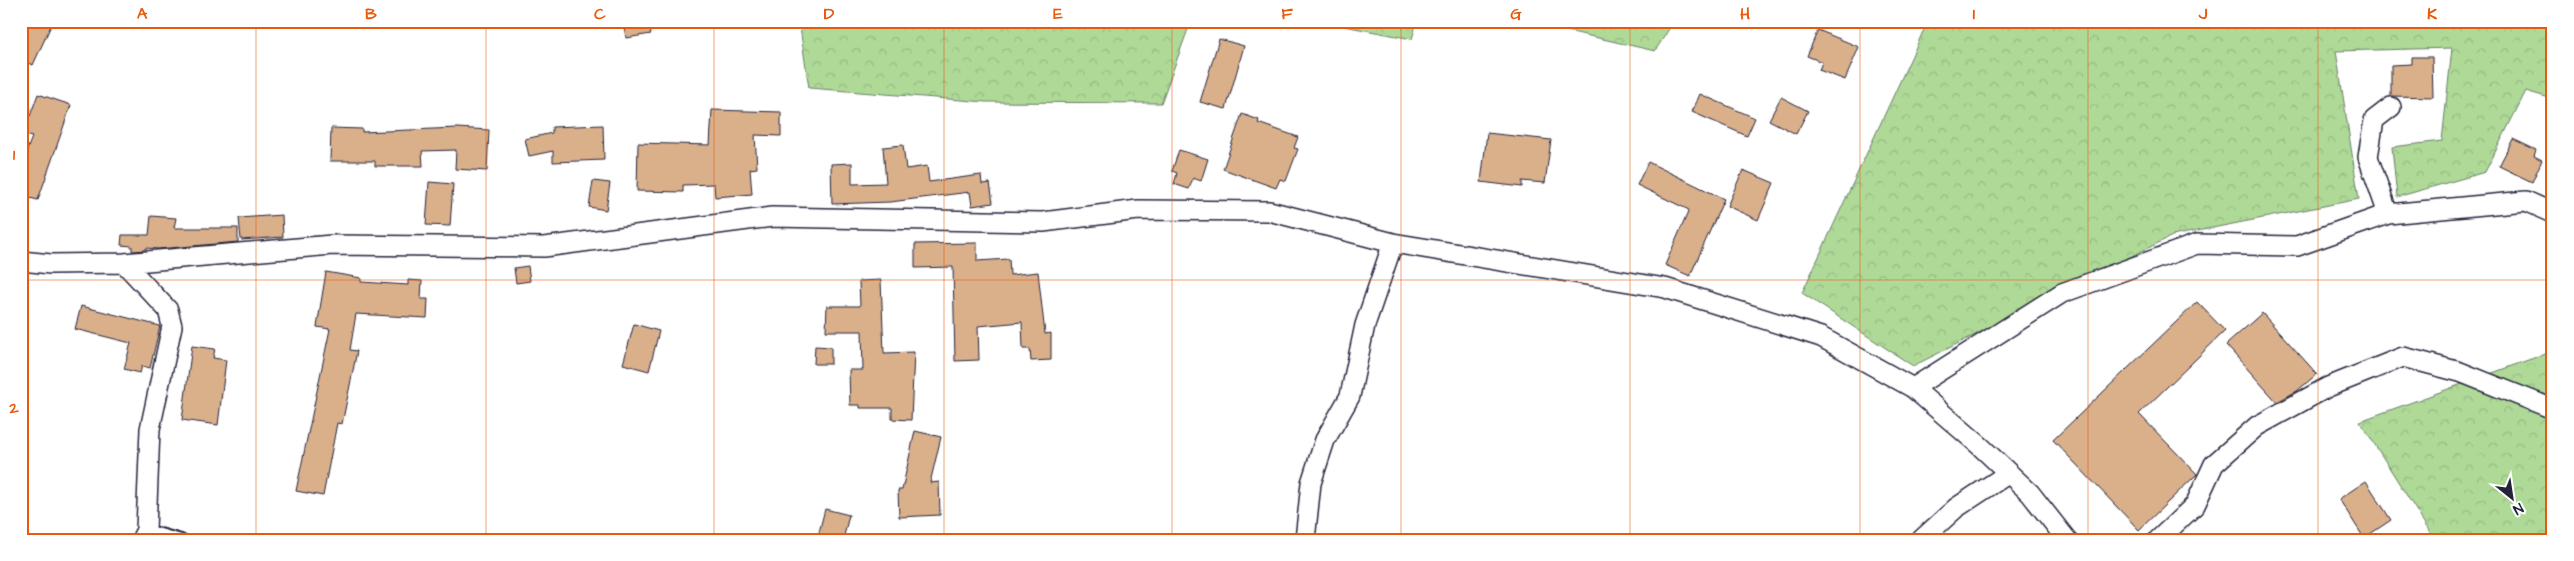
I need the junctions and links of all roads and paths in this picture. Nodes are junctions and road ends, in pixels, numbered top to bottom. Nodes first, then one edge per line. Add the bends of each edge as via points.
1 (2391, 107) dead end
2 (2553, 213) edge
3 (2388, 214) junction
4 (1393, 243) junction
5 (21, 261) edge
6 (124, 264) junction
7 (1913, 388) junction
8 (2553, 409) edge
9 (2009, 473) junction
10 (143, 535) edge
11 (181, 540) edge
12 (1305, 540) edge
13 (1921, 540) edge
14 (2067, 540) edge
15 (2158, 540) edge

1 - 3 street via 2374,120 2368,156
2 - 3 street via 2526,202
3 - 7 street via 2297,246 2197,244 2062,293
4 - 6 street via 1269,211 1138,210 1044,222 772,218 544,247 332,245
4 - 7 street via 1665,288 1821,337
4 - 12 street via 1365,325 1350,396 1324,440 1311,483
5 - 6 street
6 - 10 street via 168,310 172,326 150,429
7 - 9 street
8 - 15 street via 2460,372 2403,357 2328,387 2257,426 2214,464 2195,506
9 - 13 street via 1956,508
9 - 14 street via 2030,493
10 - 11 lane

